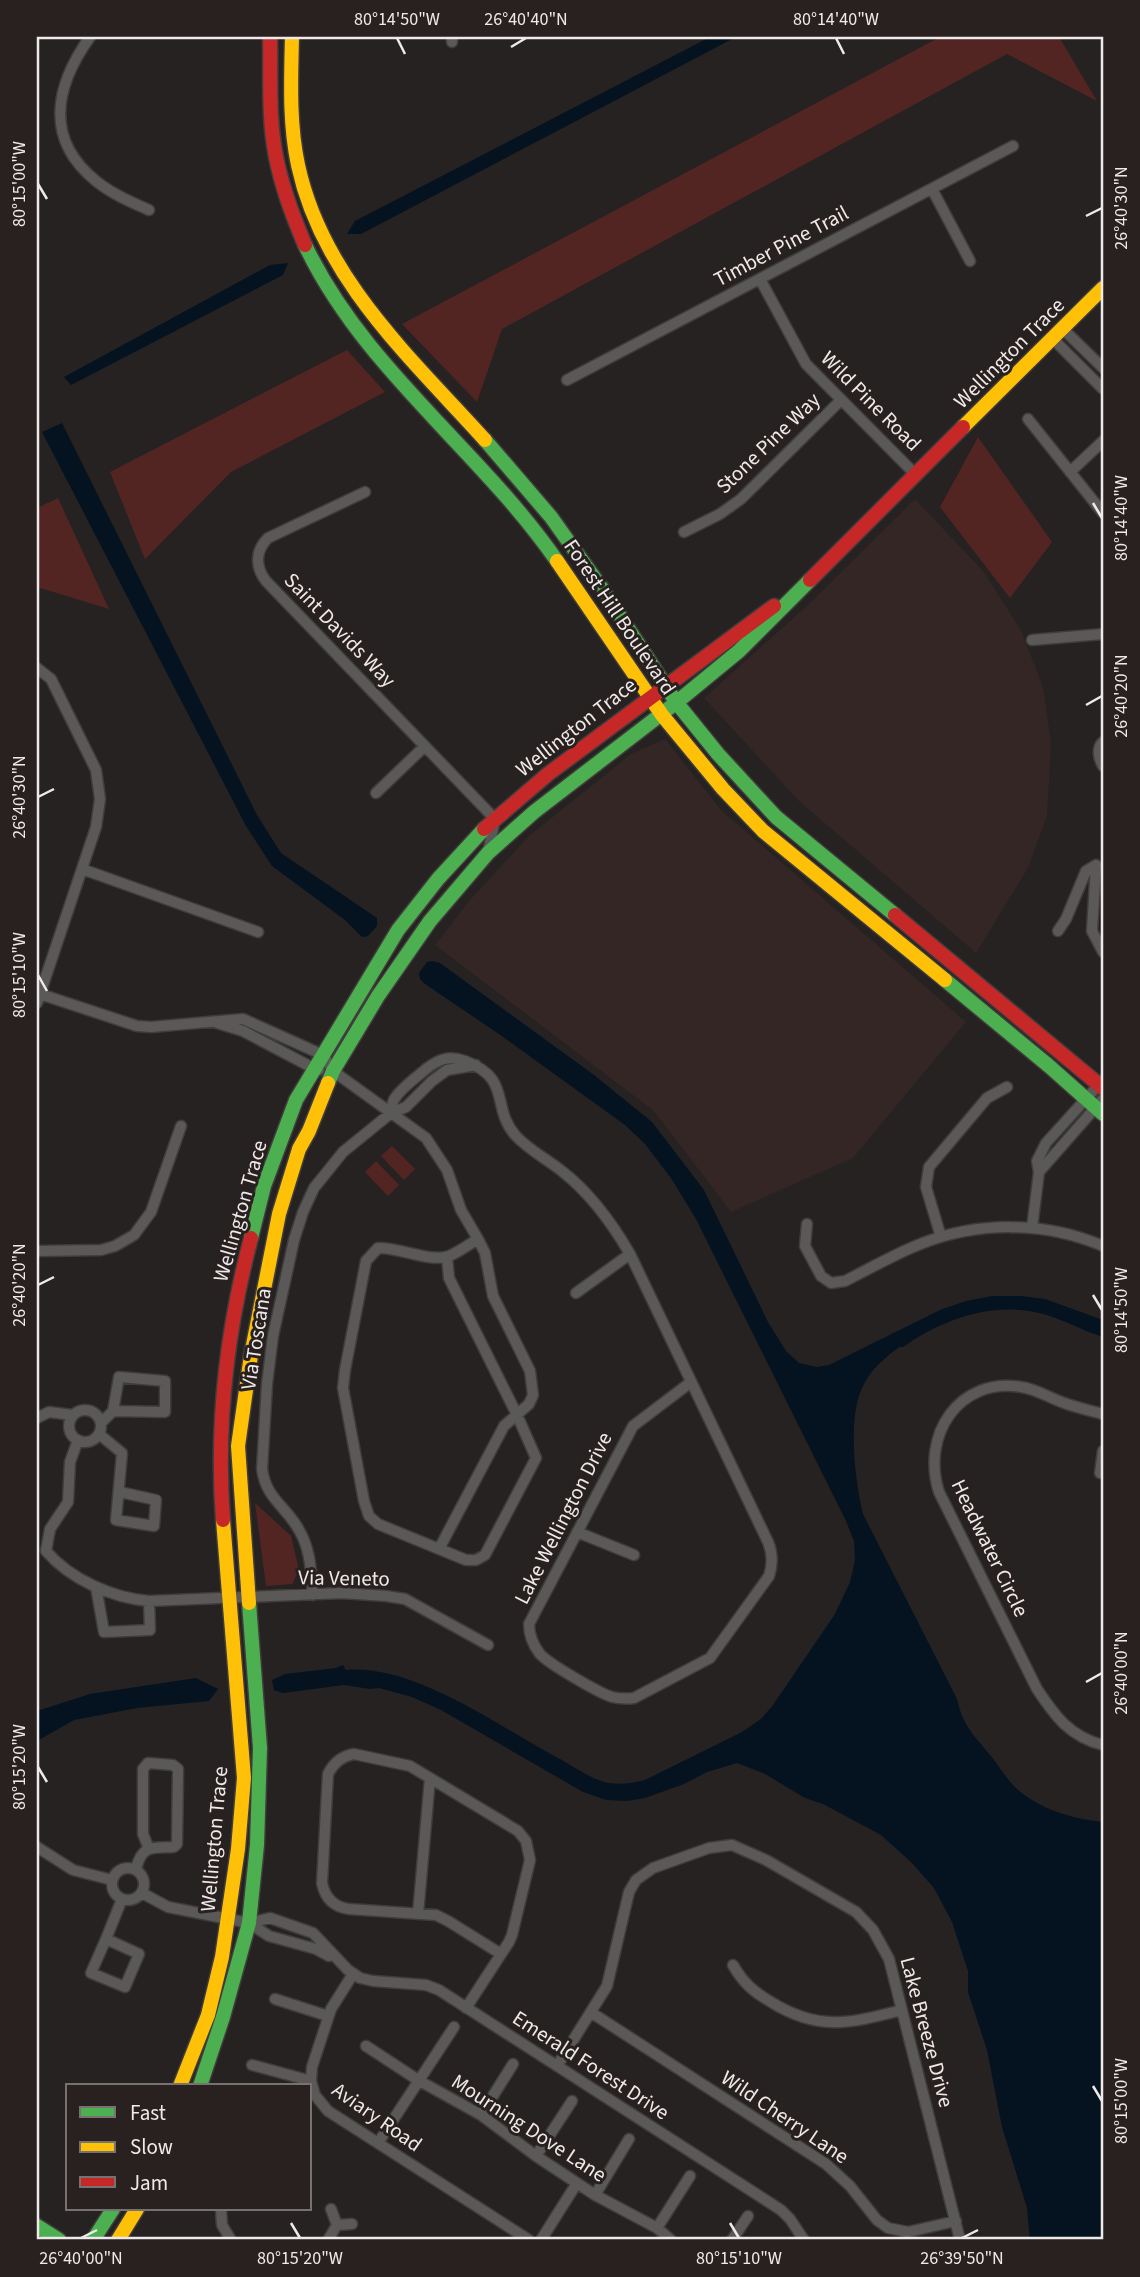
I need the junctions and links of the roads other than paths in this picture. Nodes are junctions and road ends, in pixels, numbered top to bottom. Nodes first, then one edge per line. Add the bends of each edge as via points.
1 (89, 37) edge
2 (270, 37) edge
3 (292, 37) edge
4 (1013, 146) dead end
5 (932, 188) junction
6 (149, 210) dead end
7 (970, 261) dead end
8 (760, 279) junction
9 (1103, 288) edge
10 (1058, 334) junction
11 (1103, 368) edge
12 (567, 380) dead end
13 (1103, 389) edge
14 (841, 400) junction
15 (1028, 419) dead end
16 (1103, 441) edge
17 (1070, 472) junction
18 (916, 475) junction
19 (366, 492) dead end
20 (544, 507) junction
21 (1103, 513) edge
22 (684, 532) dead end
23 (548, 548) junction
24 (825, 567) junction
25 (1103, 634) edge
26 (1032, 640) dead end
27 (37, 668) edge
28 (665, 685) junction
29 (649, 697) junction
30 (677, 702) junction
31 (661, 714) junction
32 (1103, 742) edge
33 (425, 746) junction
34 (1103, 766) edge
35 (376, 793) dead end
36 (495, 819) junction
37 (488, 853) junction
38 (82, 869) junction
39 (1058, 931) dead end
40 (258, 932) dead end
41 (1103, 952) edge
42 (38, 998) edge
43 (211, 1021) junction
44 (323, 1055) junction
45 (314, 1069) junction
46 (333, 1071) junction
47 (1007, 1087) dead end
48 (1099, 1096) edge
49 (391, 1113) junction
50 (181, 1126) dead end
51 (807, 1224) dead end
52 (1032, 1228) junction
53 (941, 1237) junction
54 (478, 1239) junction
55 (1103, 1246) edge
56 (37, 1251) edge
57 (630, 1254) junction
58 (447, 1257) junction
59 (576, 1293) dead end
60 (691, 1382) junction
61 (113, 1411) junction
62 (1103, 1414) edge
63 (72, 1415) junction
64 (517, 1415) junction
65 (37, 1418) edge
66 (100, 1429) junction
67 (78, 1440) junction
68 (1103, 1451) edge
69 (1100, 1473) dead end
70 (120, 1492) dead end
71 (577, 1532) junction
72 (439, 1549) junction
73 (634, 1555) dead end
74 (96, 1587) junction
75 (313, 1595) junction
76 (229, 1597) junction
77 (250, 1597) junction
78 (149, 1601) junction
79 (488, 1645) dead end
80 (1103, 1745) edge
81 (430, 1777) junction
82 (38, 1849) edge
83 (149, 1849) junction
84 (135, 1869) junction
85 (112, 1880) junction
86 (142, 1893) junction
87 (122, 1899) junction
88 (418, 1914) junction
89 (228, 1918) junction
90 (249, 1923) junction
91 (106, 1940) junction
92 (501, 1954) junction
93 (338, 1960) junction
94 (733, 1965) dead end
95 (353, 1974) junction
96 (275, 1999) dead end
97 (467, 2008) junction
98 (902, 2010) junction
99 (592, 2013) junction
100 (328, 2017) junction
101 (454, 2027) dead end
102 (366, 2046) dead end
103 (513, 2064) dead end
104 (252, 2065) dead end
105 (557, 2066) junction
106 (418, 2080) junction
107 (311, 2081) junction
108 (181, 2084) edge
109 (201, 2084) edge
110 (312, 2084) edge
111 (312, 2086) edge
112 (572, 2101) dead end
113 (481, 2115) junction
114 (629, 2139) dead end
115 (378, 2143) junction
116 (536, 2156) junction
117 (690, 2176) dead end
118 (577, 2183) junction
119 (595, 2195) junction
120 (331, 2209) dead end
121 (112, 2210) edge
122 (136, 2210) edge
123 (221, 2210) edge
124 (748, 2216) dead end
125 (956, 2221) junction
126 (352, 2224) dead end
127 (337, 2225) junction
128 (37, 2226) edge
129 (657, 2228) junction
130 (59, 2240) edge
131 (93, 2240) edge
132 (118, 2240) edge
133 (231, 2240) edge
134 (328, 2240) edge
135 (528, 2240) edge
136 (541, 2240) edge
137 (671, 2240) edge
138 (732, 2240) edge
139 (804, 2240) edge
140 (960, 2240) edge

1 - 6 street via 72,62 62,90 63,135 77,161 97,183
2 - 23 street, Forest Hill Boulevard via 276,158 290,210 320,273 376,355 500,487
3 - 20 street, Forest Hill Boulevard via 291,120 296,152 308,200 330,248 391,340
4 - 5 street, Timber Pine Trail
5 - 7 street
5 - 8 street, Timber Pine Trail
8 - 12 street, Timber Pine Trail
8 - 14 street, Wild Pine Road via 806,364
9 - 10 street, Wellington Trace
10 - 11 street
10 - 13 street
10 - 18 street, Wellington Trace
14 - 18 street, Wild Pine Road
14 - 22 street, Stone Pine Way via 741,499
15 - 17 street
16 - 17 street
17 - 21 street
18 - 24 street, Wellington Trace
19 - 33 street, Saint Davids Way via 268,538 259,549 259,570
20 - 23 street
20 - 28 street, Forest Hill Boulevard
23 - 29 street, Forest Hill Boulevard
24 - 28 street, Wellington Trace
24 - 30 street, Wellington Trace via 739,651
25 - 26 street
27 - 38 street via 51,679 98,777 100,813
28 - 29 street, Wellington Trace
28 - 30 street, Forest Hill Boulevard
29 - 31 street, Forest Hill Boulevard
29 - 36 street, Wellington Trace
30 - 31 street, Wellington Trace
30 - 48 street, Forest Hill Boulevard via 713,750 776,817 1056,1047
31 - 37 street, Wellington Trace
31 - 48 street, Forest Hill Boulevard via 763,831
32 - 34 street via 1099,751
33 - 35 street
33 - 36 street, Saint Davids Way
36 - 37 street
36 - 44 street, Wellington Trace via 398,930
37 - 46 street, Wellington Trace via 430,921
38 - 40 street
38 - 42 street
39 - 41 street via 1086,870 1096,865 1092,931
42 - 43 street via 138,1026
43 - 44 street via 243,1019
43 - 45 street via 243,1031
44 - 45 street, Wellington Trace
44 - 46 street
45 - 46 street
45 - 76 street, Wellington Trace via 296,1100 264,1186 230,1344 222,1425
46 - 49 street
46 - 77 street, Wellington Trace via 299,1149 279,1214 251,1355 238,1446
47 - 53 street via 987,1098 929,1167 926,1188
48 - 52 street via 1046,1143 1037,1161
49 - 54 street via 421,1133 436,1150
49 - 57 street, Lake Wellington Drive via 394,1098 443,1058 456,1057 477,1065 496,1084 516,1136 583,1190
49 - 75 street, Via Toscana via 334,1161 314,1188 294,1240 273,1336 263,1475 270,1494 306,1544
50 - 56 street via 151,1212 134,1235 101,1250
51 - 53 street via 805,1246 821,1276 831,1283 845,1281
52 - 53 street via 989,1227
52 - 55 street
54 - 58 street
54 - 64 street via 492,1296 533,1382 529,1404
57 - 59 street
57 - 60 street, Lake Wellington Drive
58 - 64 street via 449,1278
58 - 72 street via 378,1248 366,1261 343,1388 369,1516
60 - 71 street, Lake Wellington Drive via 633,1426
60 - 71 street, Lake Wellington Drive via 772,1555 765,1582 710,1658 634,1698 622,1699 546,1660 533,1643 529,1624
61 - 61 street via 119,1377 165,1381 165,1412
61 - 66 street
62 - 80 street, Headwater Circle via 1024,1387 979,1392 946,1420 936,1442 933,1467 939,1492 1037,1689 1071,1731
63 - 65 street via 49,1412
63 - 66 street via 92,1411 99,1418
63 - 67 street via 69,1429
64 - 72 street via 503,1426
64 - 72 street via 536,1458 485,1555 466,1560
66 - 67 street via 92,1440
66 - 70 street via 122,1453
67 - 74 street, Via Veneto via 70,1462 68,1502 50,1529 46,1551 56,1563
68 - 69 street
71 - 73 street
74 - 78 street, Via Veneto
74 - 78 street via 104,1632 150,1630
75 - 77 street, Via Veneto
75 - 79 street, Via Veneto via 405,1599
76 - 77 street, Via Veneto
76 - 78 street, Via Veneto
76 - 89 street, Wellington Trace via 244,1778
77 - 90 street, Wellington Trace via 260,1748
81 - 88 street
81 - 88 street via 410,1766 354,1755 335,1762 328,1773 322,1883 327,1896 343,1908
81 - 92 street via 518,1831 526,1841 530,1860 512,1936
82 - 85 street via 73,1870
83 - 83 street via 177,1844 178,1769 173,1765 148,1763 143,1769 143,1834
83 - 84 street via 139,1857
84 - 85 street via 121,1869
84 - 86 street via 145,1882
85 - 87 street via 112,1889
86 - 87 street
86 - 89 street via 168,1908
87 - 91 street
88 - 92 street via 442,1917
89 - 90 street
89 - 108 street, Wellington Trace via 208,2015
90 - 93 street via 269,1936
90 - 93 street via 270,1918 313,1933
90 - 109 street, Wellington Trace
91 - 91 street via 139,1954 125,1987 91,1973
92 - 97 street
93 - 95 street
94 - 98 street via 752,1991 784,2011 813,2021 854,2022
95 - 97 street, Emerald Forest Drive via 366,1980 426,1984
95 - 100 street, Aviary Road
96 - 100 street
97 - 105 street, Emerald Forest Drive
98 - 99 street, Lake Breeze Drive via 889,1959 862,1917 732,1845 664,1864 636,1880 629,1892 607,1986
98 - 125 street, Lake Breeze Drive
99 - 105 street, Lake Breeze Drive
99 - 125 street, Wild Cherry Lane via 826,2164 888,2228 908,2232
100 - 107 street, Aviary Road
101 - 106 street
102 - 106 street, Mourning Dove Lane
103 - 113 street
104 - 107 street
105 - 139 street, Emerald Forest Drive via 781,2210
106 - 113 street, Mourning Dove Lane
106 - 115 street
107 - 110 street, Aviary Road
111 - 115 street, Aviary Road via 322,2106
112 - 116 street
113 - 116 street, Mourning Dove Lane
114 - 119 street
115 - 135 street, Aviary Road
116 - 118 street, Mourning Dove Lane
117 - 129 street
118 - 119 street, Mourning Dove Lane
118 - 136 street
119 - 129 street, Mourning Dove Lane
120 - 127 street
121 - 131 street
122 - 132 street
123 - 133 street via 222,2225
124 - 138 street
125 - 140 street, Lake Breeze Drive
126 - 127 street
127 - 134 street
128 - 130 street
129 - 137 street, Mourning Dove Lane

